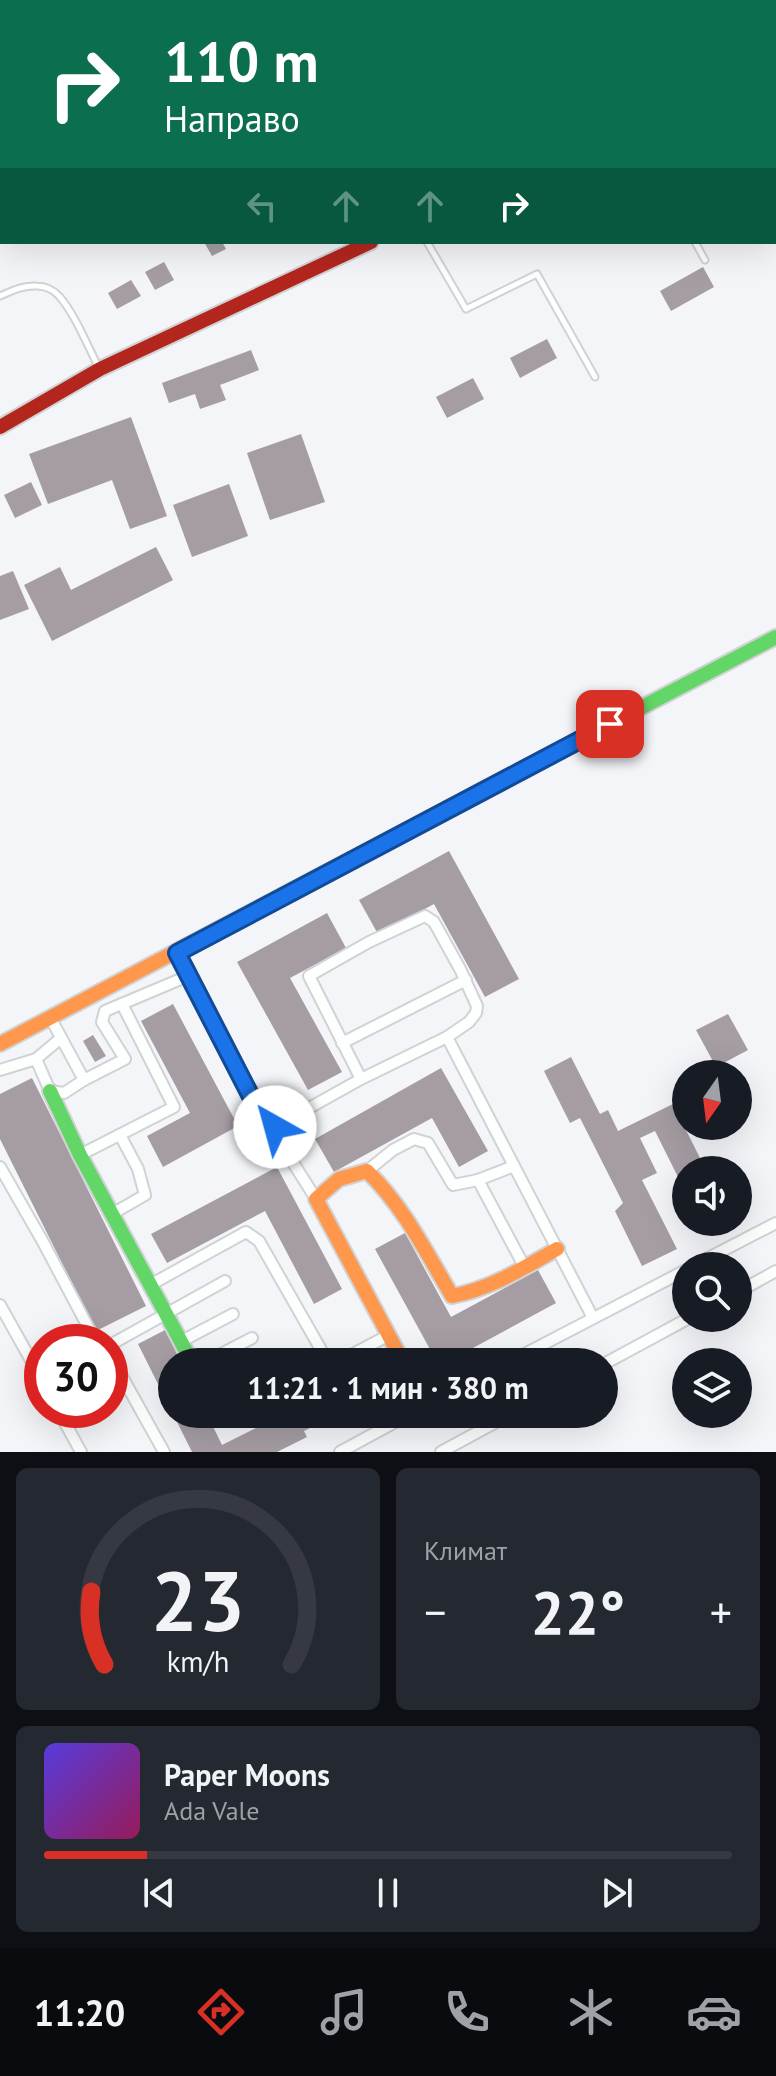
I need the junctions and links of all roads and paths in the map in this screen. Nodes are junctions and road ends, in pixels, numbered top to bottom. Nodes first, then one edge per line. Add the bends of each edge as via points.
1 (367, 244) edge
2 (428, 244) edge
3 (696, 244) edge
4 (705, 260) dead end
5 (0, 296) edge
6 (100, 369) junction
7 (595, 377) dead end
8 (0, 427) edge
9 (776, 637) edge
10 (177, 953) junction
11 (188, 976) junction
12 (466, 980) junction
13 (122, 1004) junction
14 (51, 1019) junction
15 (447, 1037) junction
16 (61, 1038) junction
17 (342, 1043) junction
18 (0, 1044) edge
19 (144, 1048) junction
20 (36, 1059) junction
21 (125, 1059) junction
22 (0, 1070) edge
23 (361, 1079) junction
24 (84, 1080) junction
25 (50, 1091) junction
26 (120, 1135) junction
27 (80, 1155) junction
28 (292, 1161) dead end
29 (514, 1166) junction
30 (0, 1167) edge
31 (367, 1171) junction
32 (478, 1180) junction
33 (316, 1199) junction
34 (112, 1214) junction
35 (776, 1223) edge
36 (557, 1249) junction
37 (720, 1252) edge
38 (524, 1266) junction
39 (776, 1271) edge
40 (672, 1277) edge
41 (225, 1281) dead end
42 (752, 1284) edge
43 (150, 1285) junction
44 (0, 1305) edge
45 (166, 1314) junction
46 (233, 1314) dead end
47 (593, 1318) junction
48 (86, 1324) edge
49 (672, 1327) edge
50 (128, 1335) edge
51 (389, 1335) junction
52 (252, 1338) dead end
53 (180, 1342) junction
54 (24, 1348) edge
55 (184, 1348) edge
56 (233, 1348) edge
57 (320, 1348) edge
58 (364, 1348) edge
59 (396, 1348) edge
60 (536, 1348) edge
61 (618, 1356) edge
62 (128, 1387) edge
63 (68, 1428) edge
64 (384, 1428) edge
65 (485, 1428) edge
66 (81, 1452) edge
67 (164, 1452) edge
68 (340, 1452) edge
69 (441, 1452) edge

1 - 6 street
2 - 7 lane via 466,309 537,274
3 - 4 lane
5 - 6 lane via 36,286 58,294
6 - 8 street
9 - 10 street
10 - 11 street
10 - 14 street
11 - 13 street
11 - 23 street via 260,1114 275,1127
12 - 15 street via 476,1013
12 - 17 street
12 - 17 street via 434,922 425,916 369,942 309,976
13 - 19 street
13 - 21 street via 105,1011 102,1022
14 - 16 street
14 - 18 street
15 - 23 street
15 - 29 street
16 - 20 street
16 - 24 street
17 - 23 street
19 - 21 street
19 - 26 street via 174,1107
20 - 22 street
20 - 25 street
21 - 24 street
24 - 25 street via 64,1093
25 - 27 street
26 - 27 street
26 - 34 street via 145,1195
27 - 34 street
28 - 33 street
29 - 32 street
29 - 36 street
30 - 48 street
31 - 32 street via 414,1139 428,1143 453,1185
31 - 33 street via 339,1179
31 - 38 street via 411,1227 452,1296 497,1283
32 - 38 street
33 - 51 street
34 - 43 street
35 - 37 street
36 - 38 street
36 - 47 street
39 - 42 street
40 - 47 street
41 - 45 street
43 - 45 street
43 - 57 street via 246,1232 259,1241
44 - 54 street
45 - 50 street
45 - 53 street
46 - 53 street
47 - 60 street
49 - 61 street
51 - 58 street
51 - 59 street
52 - 56 street
53 - 55 street
62 - 67 street
63 - 66 street
64 - 68 street
65 - 69 street

